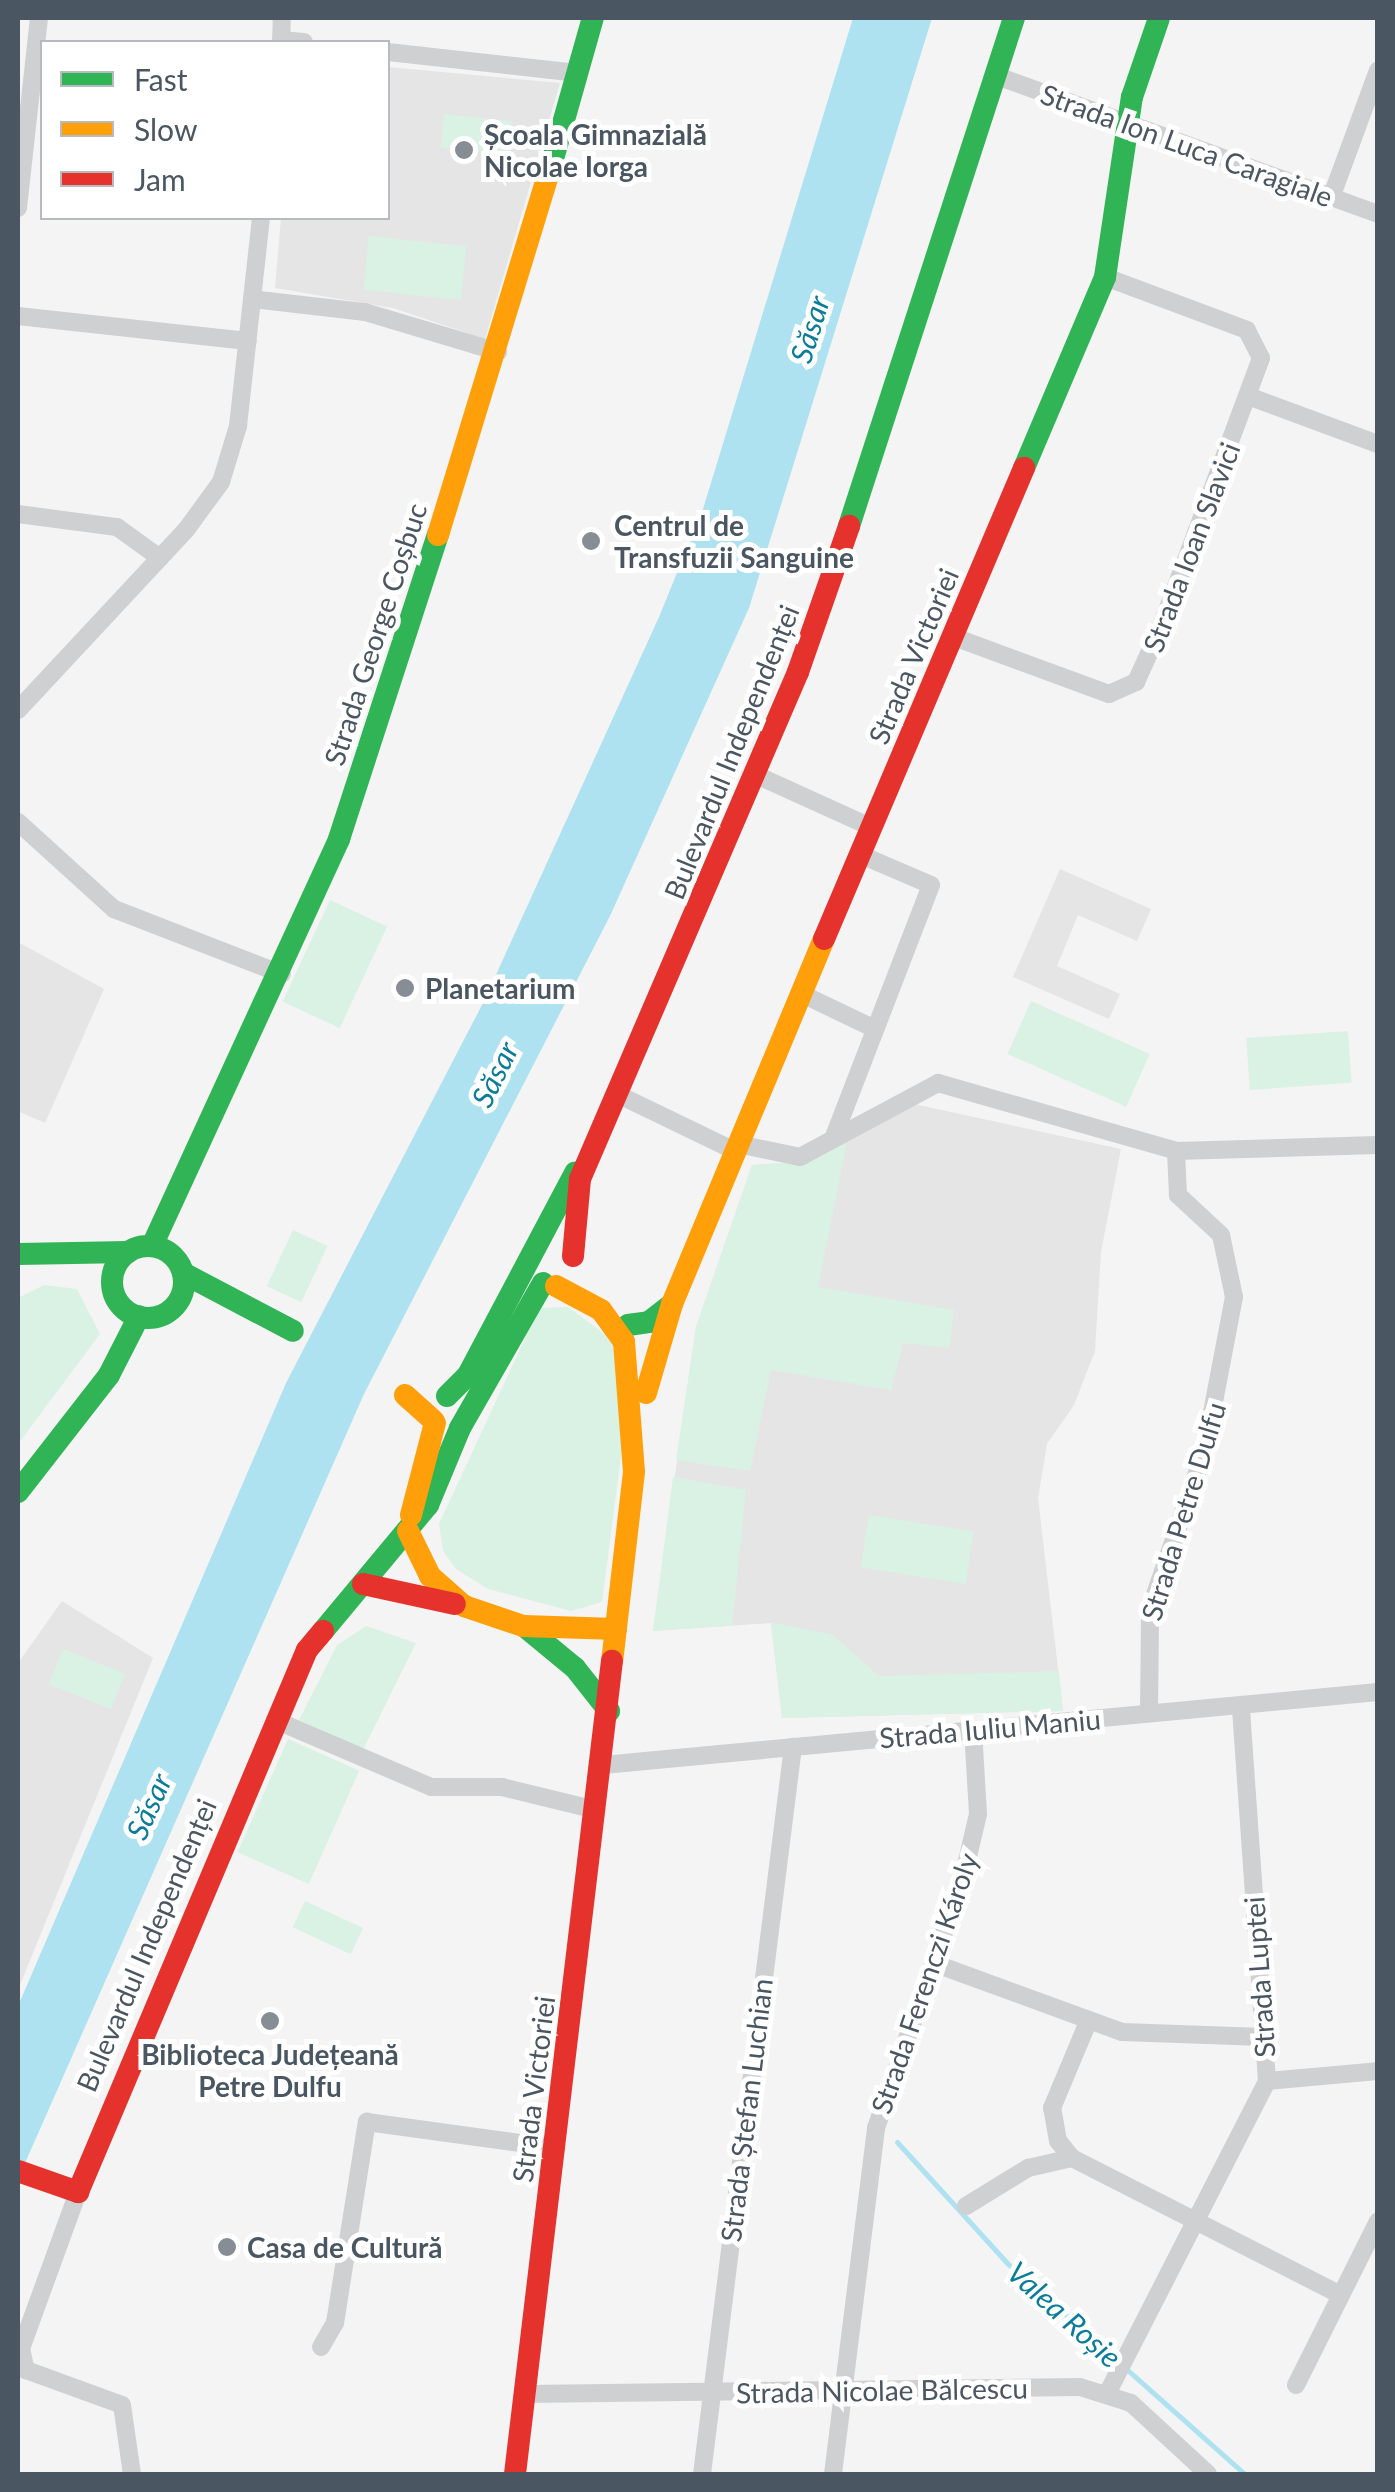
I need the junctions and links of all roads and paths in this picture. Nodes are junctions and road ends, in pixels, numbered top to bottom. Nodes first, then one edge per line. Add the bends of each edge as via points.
1 (39, 18) edge
2 (593, 18) edge
3 (1014, 18) edge
4 (1159, 18) edge
5 (390, 52) edge
6 (1378, 70) edge
7 (578, 72) junction
8 (996, 76) junction
9 (1370, 114) edge
10 (1128, 124) junction
11 (28, 146) edge
12 (1331, 198) junction
13 (18, 208) edge
14 (1378, 214) edge
15 (262, 220) edge
16 (1105, 277) junction
17 (252, 298) junction
18 (18, 316) edge
19 (248, 341) junction
20 (498, 352) junction
21 (1248, 396) junction
22 (1378, 444) edge
23 (18, 514) edge
24 (160, 558) junction
25 (954, 638) junction
26 (18, 710) edge
27 (756, 775) junction
28 (18, 822) edge
29 (873, 828) junction
30 (861, 856) junction
31 (282, 974) junction
32 (802, 994) junction
33 (874, 1028) junction
34 (617, 1094) junction
35 (833, 1140) junction
36 (1378, 1144) edge
37 (737, 1148) junction
38 (1176, 1151) junction
39 (588, 1156) junction
40 (559, 1194) junction
41 (152, 1246) junction
42 (541, 1250) junction
43 (128, 1252) junction
44 (18, 1254) edge
45 (66, 1258) junction
46 (574, 1262) junction
47 (183, 1273) junction
48 (549, 1285) junction
49 (114, 1294) junction
50 (672, 1304) junction
51 (242, 1306) junction
52 (166, 1313) junction
53 (139, 1316) junction
54 (628, 1325) junction
55 (293, 1332) dead end
56 (646, 1393) junction
57 (407, 1397) dead end
58 (438, 1409) junction
59 (464, 1421) junction
60 (634, 1472) junction
61 (18, 1492) edge
62 (408, 1531) junction
63 (363, 1584) junction
64 (464, 1606) junction
65 (523, 1626) junction
66 (616, 1629) junction
67 (1378, 1692) edge
68 (1241, 1704) junction
69 (608, 1711) junction
70 (1149, 1713) junction
71 (275, 1720) junction
72 (973, 1730) junction
73 (794, 1747) junction
74 (603, 1765) junction
75 (596, 1810) junction
76 (936, 1964) junction
77 (1088, 2022) junction
78 (1263, 2037) junction
79 (1378, 2071) edge
80 (1267, 2080) junction
81 (556, 2148) junction
82 (1072, 2158) junction
83 (18, 2171) edge
84 (78, 2192) junction
85 (966, 2206) dead end
86 (1378, 2221) edge
87 (1196, 2223) junction
88 (1340, 2294) junction
89 (321, 2347) dead end
90 (1296, 2385) dead end
91 (840, 2390) junction
92 (712, 2391) junction
93 (1108, 2392) junction
94 (526, 2394) junction
95 (132, 2474) edge
96 (515, 2474) edge
97 (702, 2474) edge
98 (833, 2474) edge
99 (1208, 2474) edge

1 - 11 street
2 - 7 main road, Strada George Coșbuc
3 - 8 main road, Bulevardul Independenței
4 - 10 main road, Strada Victoriei
5 - 7 street
6 - 9 street
7 - 20 main road, Strada George Coșbuc
8 - 10 street, Strada Ion Luca Caragiale
8 - 27 main road, Bulevardul Independenței via 876,454
9 - 12 street
10 - 12 street, Strada Ion Luca Caragiale
10 - 16 main road, Strada Victoriei
11 - 13 street
12 - 14 street, Strada Ion Luca Caragiale
15 - 17 street
16 - 21 street via 1247,330 1261,358
16 - 25 main road, Strada Victoriei
17 - 19 street
17 - 20 street via 365,312
18 - 19 street
19 - 24 street via 238,426 221,482
20 - 31 main road, Strada George Coșbuc via 366,764
21 - 22 street
21 - 25 street, Strada Ioan Slavici via 1136,682 1097,691
23 - 24 street via 110,525
24 - 26 street
25 - 29 main road, Strada Victoriei
27 - 29 street
27 - 34 main road, Bulevardul Independenței
28 - 31 street via 114,909
29 - 30 main road, Strada Victoriei
30 - 32 main road, Strada Victoriei
30 - 33 street via 931,885
31 - 41 main road, Strada George Coșbuc
32 - 33 street
32 - 37 main road, Strada Victoriei
33 - 35 street
34 - 37 street
34 - 39 main road, Bulevardul Independenței
35 - 37 street via 784,1158
35 - 38 street via 938,1083
36 - 38 street
37 - 50 main road, Strada Victoriei
38 - 70 street, Strada Petre Dulfu via 1178,1195 1222,1235 1234,1297 1205,1449 1150,1609
39 - 40 main road, Bulevardul Independenței
39 - 46 main road, Bulevardul Independenței via 574,1198
40 - 42 main road
40 - 58 main road, Bulevardul Independenței via 468,1375
41 - 43 main road
41 - 47 main road via 172,1254
42 - 46 main road via 558,1246
42 - 48 main road via 534,1268
43 - 45 main road
43 - 49 main road via 115,1267
44 - 45 main road
45 - 49 main road
46 - 48 main road, Bulevardul Independenței
46 - 54 main road, Strada Victoriei
47 - 51 main road
47 - 52 main road via 181,1296
48 - 59 main road, Bulevardul Independenței
48 - 60 main road, Strada Victoriei via 601,1310 624,1342
49 - 53 main road
50 - 54 main road via 649,1322
50 - 56 main road, Strada Victoriei
51 - 52 main road
51 - 55 main road
52 - 53 main road
53 - 61 main road via 109,1374
54 - 56 main road, Strada Victoriei
56 - 60 main road, Strada Victoriei
57 - 58 main road
58 - 59 main road
58 - 62 main road, Bulevardul Independenței
59 - 62 main road, Bulevardul Independenței via 444,1476
60 - 66 main road, Strada Victoriei
62 - 63 main road, Bulevardul Independenței
62 - 64 main road via 430,1576
63 - 64 main road
63 - 71 main road, Bulevardul Independenței via 324,1623
64 - 65 main road
65 - 66 main road
65 - 69 main road via 575,1668
66 - 69 main road, Strada Victoriei
67 - 68 street, Strada Iuliu Maniu
68 - 70 street, Strada Iuliu Maniu
68 - 78 street, Strada Luptei
69 - 74 main road, Strada Victoriei
70 - 72 street, Strada Iuliu Maniu
71 - 75 street via 431,1787 491,1786
71 - 84 main road, Bulevardul Independenței
72 - 73 street, Strada Iuliu Maniu
72 - 76 street, Strada Ferenczi Károly via 978,1814
73 - 74 street, Strada Iuliu Maniu
73 - 92 street, Strada Ștefan Luchian
74 - 75 main road, Strada Victoriei
75 - 81 main road, Strada Victoriei
76 - 77 street
76 - 91 street, Strada Ferenczi Károly via 876,2128
77 - 78 street via 1148,2037
77 - 82 street via 1052,2108 1058,2141
78 - 80 street, Strada Luptei
79 - 80 street
80 - 87 street, Strada Luptei
81 - 89 street via 368,2122 335,2322
81 - 94 main road, Strada Victoriei
82 - 85 street via 1028,2168
82 - 87 street
83 - 84 main road
84 - 95 street, Bulevardul Independenței via 21,2350 26,2370 122,2405
86 - 88 street
87 - 88 street
87 - 93 street, Strada Luptei
88 - 90 street
91 - 92 street, Strada Nicolae Bălcescu
91 - 93 street, Strada Nicolae Bălcescu
91 - 98 street, Strada Ferenczi Károly
92 - 94 street, Strada Nicolae Bălcescu
92 - 97 street, Strada Ștefan Luchian
93 - 99 street
94 - 96 main road, Strada Victoriei

